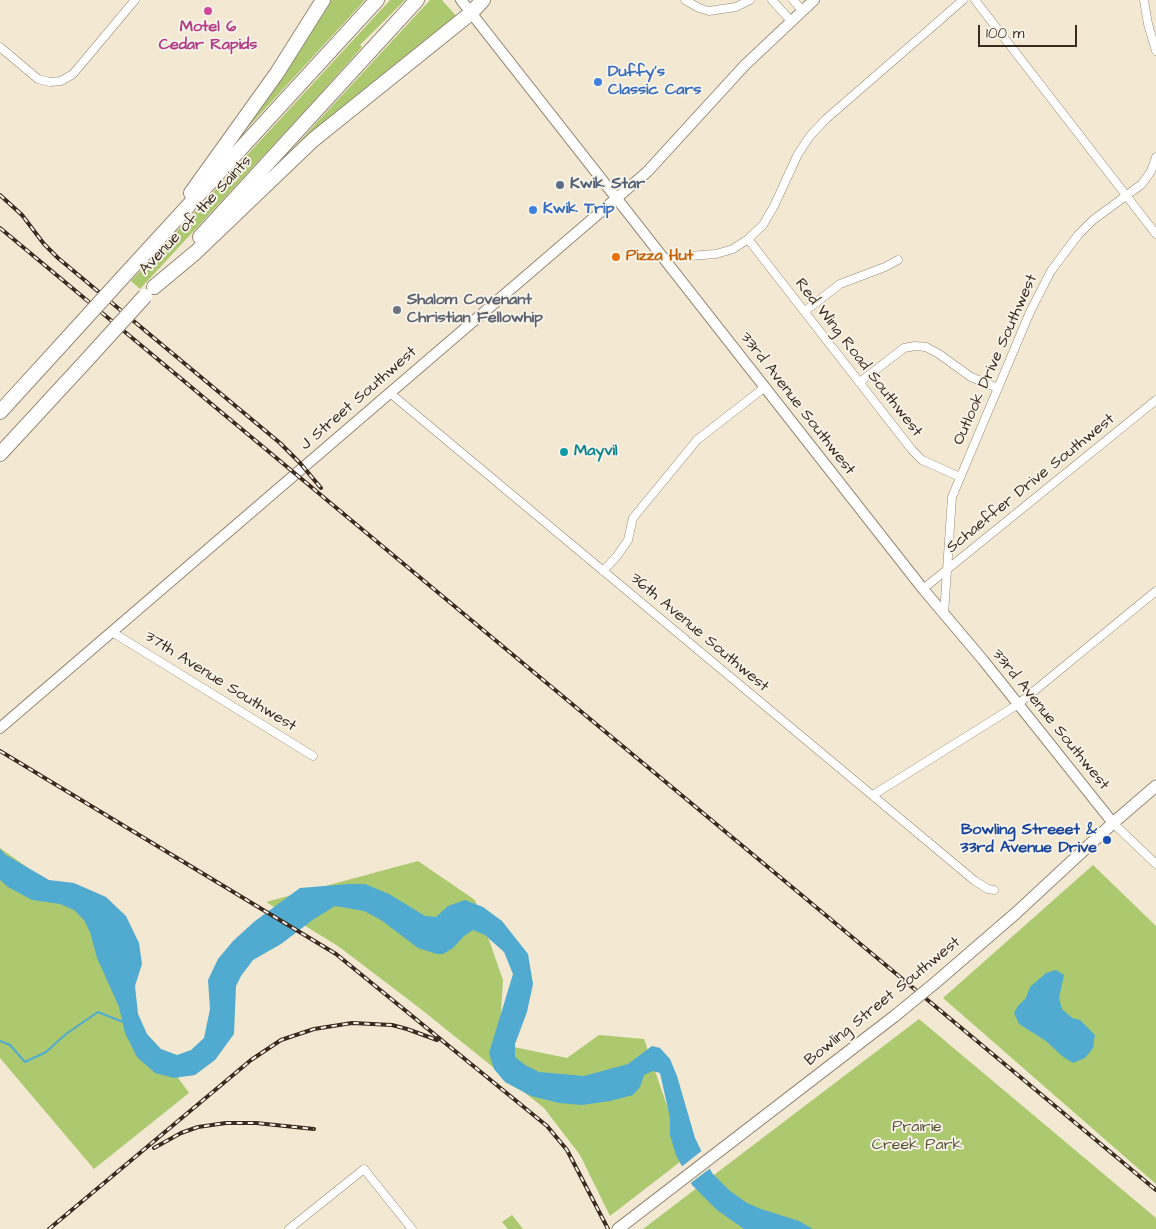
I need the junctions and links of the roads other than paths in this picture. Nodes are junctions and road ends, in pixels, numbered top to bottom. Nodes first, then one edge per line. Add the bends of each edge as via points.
1 (135, 0) edge
2 (323, 0) edge
3 (378, 0) edge
4 (416, 0) edge
5 (461, 0) edge
6 (483, 0) edge
7 (685, 0) edge
8 (750, 0) edge
9 (772, 0) edge
10 (793, 0) edge
11 (814, 0) edge
12 (963, 0) edge
13 (975, 0) edge
14 (1144, 0) edge
15 (802, 10) junction
16 (471, 13) junction
17 (791, 21) junction
18 (0, 47) edge
19 (1156, 51) edge
20 (1156, 157) edge
21 (1127, 197) junction
22 (617, 199) junction
23 (1156, 234) edge
24 (748, 239) junction
25 (147, 251) junction
26 (666, 259) junction
27 (898, 260) dead end
28 (150, 292) junction
29 (805, 311) junction
30 (860, 382) junction
31 (765, 387) junction
32 (998, 388) junction
33 (390, 393) junction
34 (1156, 400) edge
35 (0, 412) edge
36 (0, 454) edge
37 (960, 477) junction
38 (603, 571) junction
39 (946, 571) junction
40 (923, 589) junction
41 (1156, 591) edge
42 (944, 614) junction
43 (112, 632) junction
44 (1017, 705) junction
45 (0, 728) edge
46 (314, 756) dead end
47 (1156, 786) edge
48 (873, 795) junction
49 (1113, 823) junction
50 (1155, 860) edge
51 (994, 890) dead end
52 (289, 1229) edge
53 (412, 1229) edge
54 (618, 1229) edge

1 - 18 street via 73,74 61,81 38,79
2 - 25 highway via 277,74
3 - 25 highway, Avenue of the Saints
4 - 28 highway, Avenue of the Saints
5 - 16 street, 33rd Avenue Southwest
6 - 16 highway
7 - 8 street via 709,11 736,7
9 - 17 street
10 - 15 street
11 - 15 street, J Street Southwest
12 - 24 street via 810,136 763,225
13 - 21 street
14 - 19 street
15 - 17 street, J Street Southwest
16 - 22 street, 33rd Avenue Southwest
16 - 28 highway via 313,140
17 - 22 street, J Street Southwest via 745,65 647,172
20 - 21 street, Outlook Drive Southwest via 1142,184
21 - 23 street
21 - 32 street, Outlook Drive Southwest via 1093,220 1051,271
22 - 26 street, 33rd Avenue Southwest
22 - 33 street, J Street Southwest
24 - 26 street via 733,249 716,254
24 - 29 street, Red Wing Road Southwest
25 - 35 highway, Avenue of the Saints, bridge
26 - 31 street, 33rd Avenue Southwest
27 - 29 street via 840,284
28 - 36 highway, Avenue of the Saints, bridge
29 - 30 street, Red Wing Road Southwest
30 - 32 street via 904,348 916,346 926,347 971,377
30 - 37 street, Red Wing Road Southwest via 922,460
31 - 38 street via 697,440 633,518 628,540
31 - 40 street, 33rd Avenue Southwest
32 - 37 street, Outlook Drive Southwest
33 - 38 street, 36th Avenue Southwest
33 - 43 street, J Street Southwest
34 - 39 street, Schaeffer Drive Southwest
37 - 39 street, Outlook Drive Southwest via 952,497
38 - 48 street, 36th Avenue Southwest
39 - 40 street, Schaeffer Drive Southwest
39 - 42 street, Outlook Drive Southwest
40 - 42 street, 33rd Avenue Southwest
41 - 44 street
42 - 44 street, 33rd Avenue Southwest
43 - 45 street, J Street Southwest
43 - 46 street, 37th Avenue Southwest
44 - 48 street
44 - 49 street, 33rd Avenue Southwest
47 - 49 main road, Bowling Street Southwest
48 - 51 street, 36th Avenue Southwest via 975,881
49 - 50 street
49 - 54 main road, Bowling Street Southwest, bridge via 1016,913 896,1015
52 - 53 street via 364,1169

